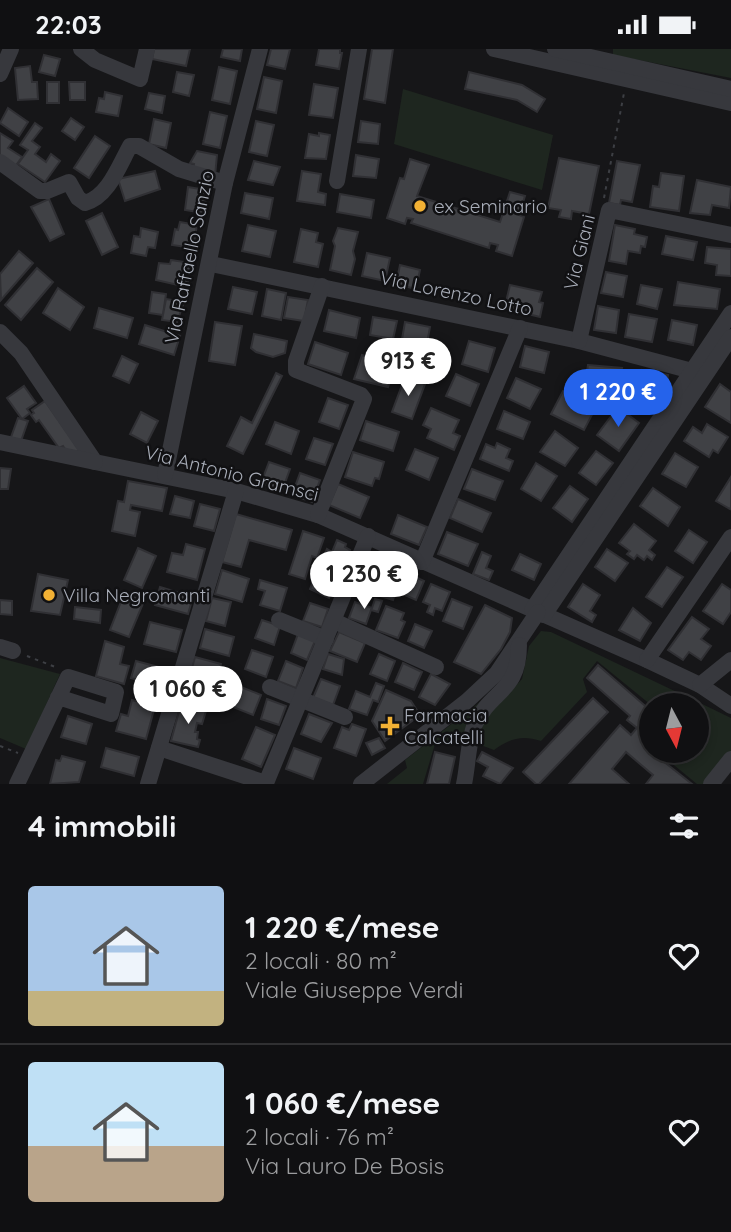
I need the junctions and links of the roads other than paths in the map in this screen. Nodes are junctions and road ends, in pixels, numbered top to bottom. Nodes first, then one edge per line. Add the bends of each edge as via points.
1 (11, 49) edge
2 (81, 49) edge
3 (147, 49) edge
4 (260, 49) edge
5 (359, 49) edge
6 (494, 49) edge
7 (555, 49) edge
8 (0, 75) edge
9 (731, 89) edge
10 (731, 103) edge
11 (0, 162) edge
12 (337, 181) dead end
13 (225, 183) junction
14 (731, 235) edge
15 (211, 264) junction
16 (322, 286) junction
17 (731, 313) edge
18 (520, 327) junction
19 (0, 332) edge
20 (731, 337) edge
21 (579, 341) junction
22 (692, 371) junction
23 (0, 442) edge
24 (95, 462) junction
25 (165, 475) junction
26 (236, 491) junction
27 (318, 515) junction
28 (368, 536) junction
29 (731, 537) edge
30 (422, 562) junction
31 (538, 612) junction
32 (279, 620) dead end
33 (334, 621) junction
34 (327, 639) junction
35 (519, 642) junction
36 (647, 660) junction
37 (731, 660) edge
38 (436, 667) dead end
39 (699, 685) junction
40 (270, 687) dead end
41 (58, 697) junction
42 (301, 699) junction
43 (731, 706) edge
44 (345, 717) dead end
45 (159, 748) junction
46 (731, 759) edge
47 (17, 784) edge
48 (148, 784) edge
49 (360, 784) edge
50 (464, 784) edge
51 (711, 784) edge

1 - 8 street
2 - 3 street via 140,79
4 - 13 street, Via Raffaello Sanzio
5 - 12 street
6 - 10 street
7 - 9 street
11 - 13 street via 40,191 69,182 85,204 107,187 130,146 139,146 179,169
13 - 15 street, Via Raffaello Sanzio
14 - 21 street, Via Giani via 609,210
15 - 16 street, Via Lorenzo Lotto
15 - 25 street, Via Raffaello Sanzio
16 - 18 street, Via Lorenzo Lotto
16 - 27 street via 296,370 363,399
17 - 22 street
18 - 21 street, Via Lorenzo Lotto
18 - 30 street
19 - 24 street via 22,353
20 - 31 street
21 - 22 street, Via Lorenzo Lotto
22 - 31 street
23 - 24 street, Via Antonio Gramsci
24 - 25 street, Via Antonio Gramsci
25 - 26 street, Via Antonio Gramsci
26 - 27 street, Via Antonio Gramsci
26 - 45 street
27 - 28 street, Via Antonio Gramsci
28 - 30 street, Via Antonio Gramsci
28 - 33 street
29 - 36 street
30 - 31 street, Via Antonio Gramsci
31 - 35 street
31 - 36 street, Via Antonio Gramsci
32 - 34 street
33 - 34 street
33 - 38 street
34 - 42 street
35 - 49 street via 497,673 467,701
35 - 50 street via 515,674 474,727
36 - 39 street, Via Antonio Gramsci
37 - 39 street
39 - 43 street, Via Antonio Gramsci
40 - 42 street
41 - 41 street via 68,677 116,692 111,714
41 - 47 street
42 - 44 street
42 - 45 street via 265,783
45 - 48 street
46 - 51 street

